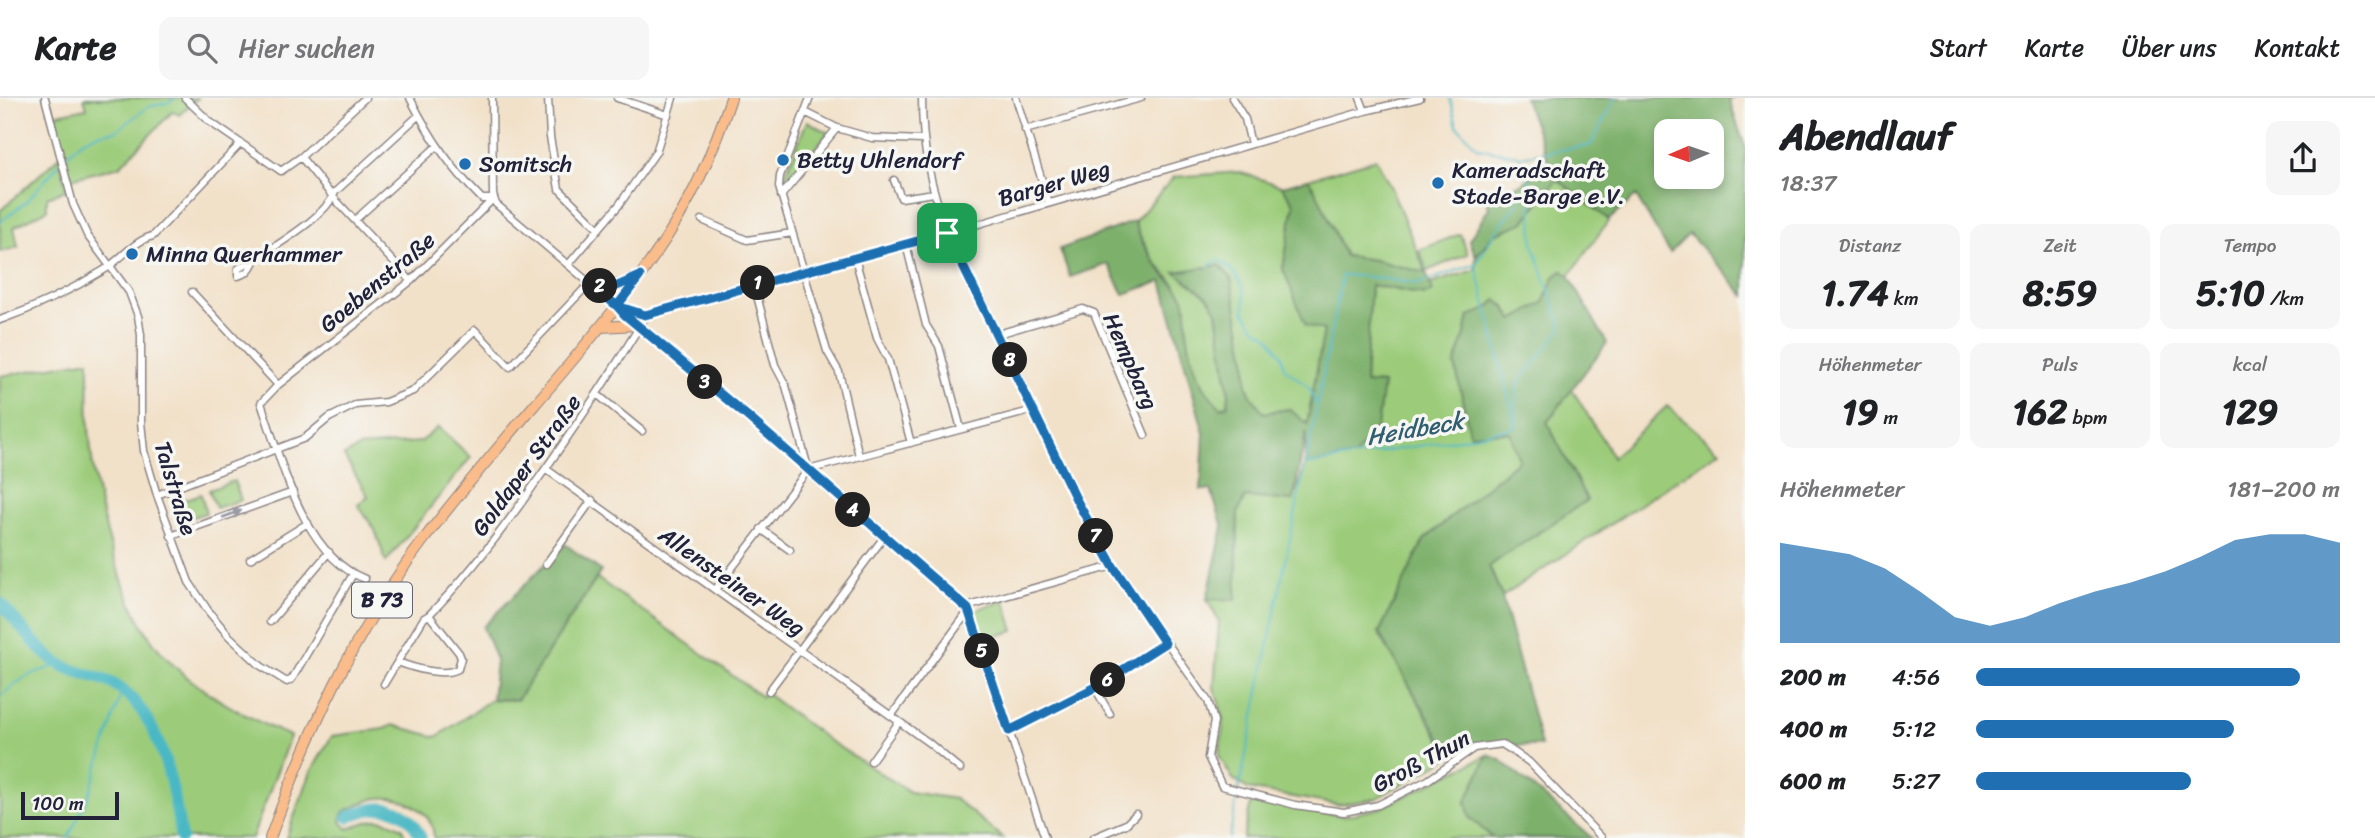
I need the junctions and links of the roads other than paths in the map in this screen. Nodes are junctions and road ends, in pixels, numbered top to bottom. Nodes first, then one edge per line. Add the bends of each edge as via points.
1 (45, 98) edge
2 (185, 98) edge
3 (365, 98) edge
4 (410, 98) edge
5 (492, 98) edge
6 (548, 98) edge
7 (617, 98) edge
8 (673, 98) edge
9 (731, 98) edge
10 (810, 98) edge
11 (922, 98) edge
12 (1016, 98) edge
13 (1141, 98) edge
14 (1232, 98) edge
15 (1360, 98) edge
16 (1420, 98) edge
17 (1365, 111) junction
18 (805, 112) junction
19 (419, 115) junction
20 (668, 115) junction
21 (837, 128) junction
22 (1025, 130) junction
23 (922, 139) junction
24 (241, 143) junction
25 (1251, 144) junction
26 (436, 147) junction
27 (301, 156) junction
28 (894, 180) dead end
29 (934, 193) junction
30 (781, 196) junction
31 (334, 197) junction
32 (493, 199) junction
33 (1049, 203) junction
34 (355, 220) junction
35 (702, 220) dead end
36 (598, 229) junction
37 (792, 233) junction
38 (947, 233) junction
39 (906, 244) junction
40 (855, 258) junction
41 (255, 260) dead end
42 (568, 265) junction
43 (109, 267) junction
44 (802, 272) junction
45 (640, 276) junction
46 (411, 281) junction
47 (754, 285) junction
48 (586, 286) junction
49 (192, 292) dead end
50 (617, 306) junction
51 (647, 314) junction
52 (0, 320) edge
53 (638, 326) junction
54 (601, 327) junction
55 (998, 334) junction
56 (278, 386) junction
57 (598, 395) junction
58 (1034, 410) junction
59 (961, 429) junction
60 (642, 431) dead end
61 (1145, 435) dead end
62 (911, 443) junction
63 (278, 450) junction
64 (859, 456) junction
65 (546, 469) junction
66 (808, 470) junction
67 (293, 492) junction
68 (157, 495) junction
69 (592, 500) junction
70 (308, 523) junction
71 (761, 529) junction
72 (171, 536) junction
73 (884, 537) junction
74 (790, 550) dead end
75 (328, 552) junction
76 (250, 559) dead end
77 (546, 564) dead end
78 (1113, 566) junction
79 (353, 574) junction
80 (365, 579) dead end
81 (715, 590) junction
82 (968, 609) junction
83 (429, 615) junction
84 (270, 622) dead end
85 (1165, 643) junction
86 (799, 650) junction
87 (398, 662) junction
88 (384, 684) dead end
89 (1094, 688) junction
90 (769, 691) dead end
91 (1110, 714) dead end
92 (891, 716) junction
93 (899, 722) junction
94 (1009, 731) junction
95 (871, 761) dead end
96 (960, 769) dead end
97 (1136, 814) dead end
98 (270, 838) edge
99 (1045, 838) edge
100 (1093, 838) edge
101 (1602, 838) edge

1 - 43 street, Talstraße via 73,204
2 - 24 street
3 - 27 street
4 - 19 street
5 - 32 street
6 - 36 street via 559,189
7 - 20 street
8 - 20 street
9 - 45 main road, B 73 via 699,179
10 - 18 street
11 - 23 street
12 - 22 street
13 - 22 street
14 - 25 street via 1245,119
15 - 17 street
16 - 17 street, Barger Weg
17 - 25 street, Barger Weg
18 - 21 street
18 - 30 street via 780,176
19 - 26 street
19 - 31 street
20 - 36 street via 656,152
21 - 23 street via 872,138
21 - 30 street
22 - 33 street
23 - 29 street
24 - 27 street via 281,171
24 - 43 street via 153,236
25 - 33 street, Barger Weg
26 - 32 street via 482,199
26 - 34 street
27 - 31 street
28 - 29 street via 901,198
29 - 38 street
30 - 37 street
31 - 34 street
31 - 41 street
32 - 42 street
32 - 46 street, Goebenstraße
33 - 38 street, Barger Weg
34 - 46 street
35 - 37 street via 747,240
36 - 42 street
37 - 44 street
38 - 39 street, Barger Weg
38 - 55 street
39 - 40 street, Barger Weg
39 - 59 street via 926,326 939,345
40 - 44 street, Barger Weg
40 - 62 street
42 - 48 street
43 - 52 street via 45,304
43 - 68 street, Talstraße via 129,292 138,316 144,451
44 - 47 street, Barger Weg
44 - 64 street via 827,351 839,372
45 - 48 main road via 615,287
45 - 50 main road, B 73
46 - 56 street, Goebenstraße
47 - 51 street, Barger Weg
47 - 66 street
48 - 50 street
48 - 63 street via 510,367 475,330 413,391 386,402 355,405
49 - 56 street
50 - 51 street
50 - 53 street
50 - 54 main road, B 73
51 - 53 street, Goldaper Straße
53 - 54 main road
53 - 57 street, Goldaper Straße
53 - 66 street
54 - 98 main road, B 73 via 452,504 393,582 323,706
55 - 58 street
55 - 61 street, Hempbarg via 1083,309 1094,313
56 - 63 street via 261,403
57 - 60 street
57 - 65 street, Goldaper Straße
58 - 59 street
58 - 78 street
59 - 62 street
62 - 64 street
63 - 67 street
63 - 68 street
64 - 66 street
65 - 69 street, Allensteiner Weg
65 - 83 street, Goldaper Straße via 459,585
66 - 71 street
66 - 73 street
67 - 70 street
72 -> 67 street
68 - 72 street, Talstraße
69 - 77 street
69 - 81 street, Allensteiner Weg
70 - 75 street
70 - 76 street
71 - 74 street
71 - 81 street
72 - 79 street, Talstraße via 189,582 209,612 261,666 287,682
73 - 82 street
73 - 86 street
75 - 79 street
75 - 84 street
78 - 82 street
78 - 85 street
79 - 80 street
81 - 86 street, Allensteiner Weg
82 - 92 street
82 - 94 street
83 - 87 street, Goldaper Straße
83 - 87 street via 459,653 458,669 449,672
85 - 89 street
85 - 101 street, Groß Thun via 1208,701 1214,721 1208,757 1222,786 1344,813 1378,805 1428,780 1474,748 1502,744 1529,762
86 - 90 street
86 - 92 street, Allensteiner Weg
87 - 88 street, Goldaper Straße
89 - 91 street
89 - 94 street
92 - 93 street, Allensteiner Weg
93 - 95 street
93 - 96 street, Allensteiner Weg
94 - 99 street
97 - 100 street via 1126,824

